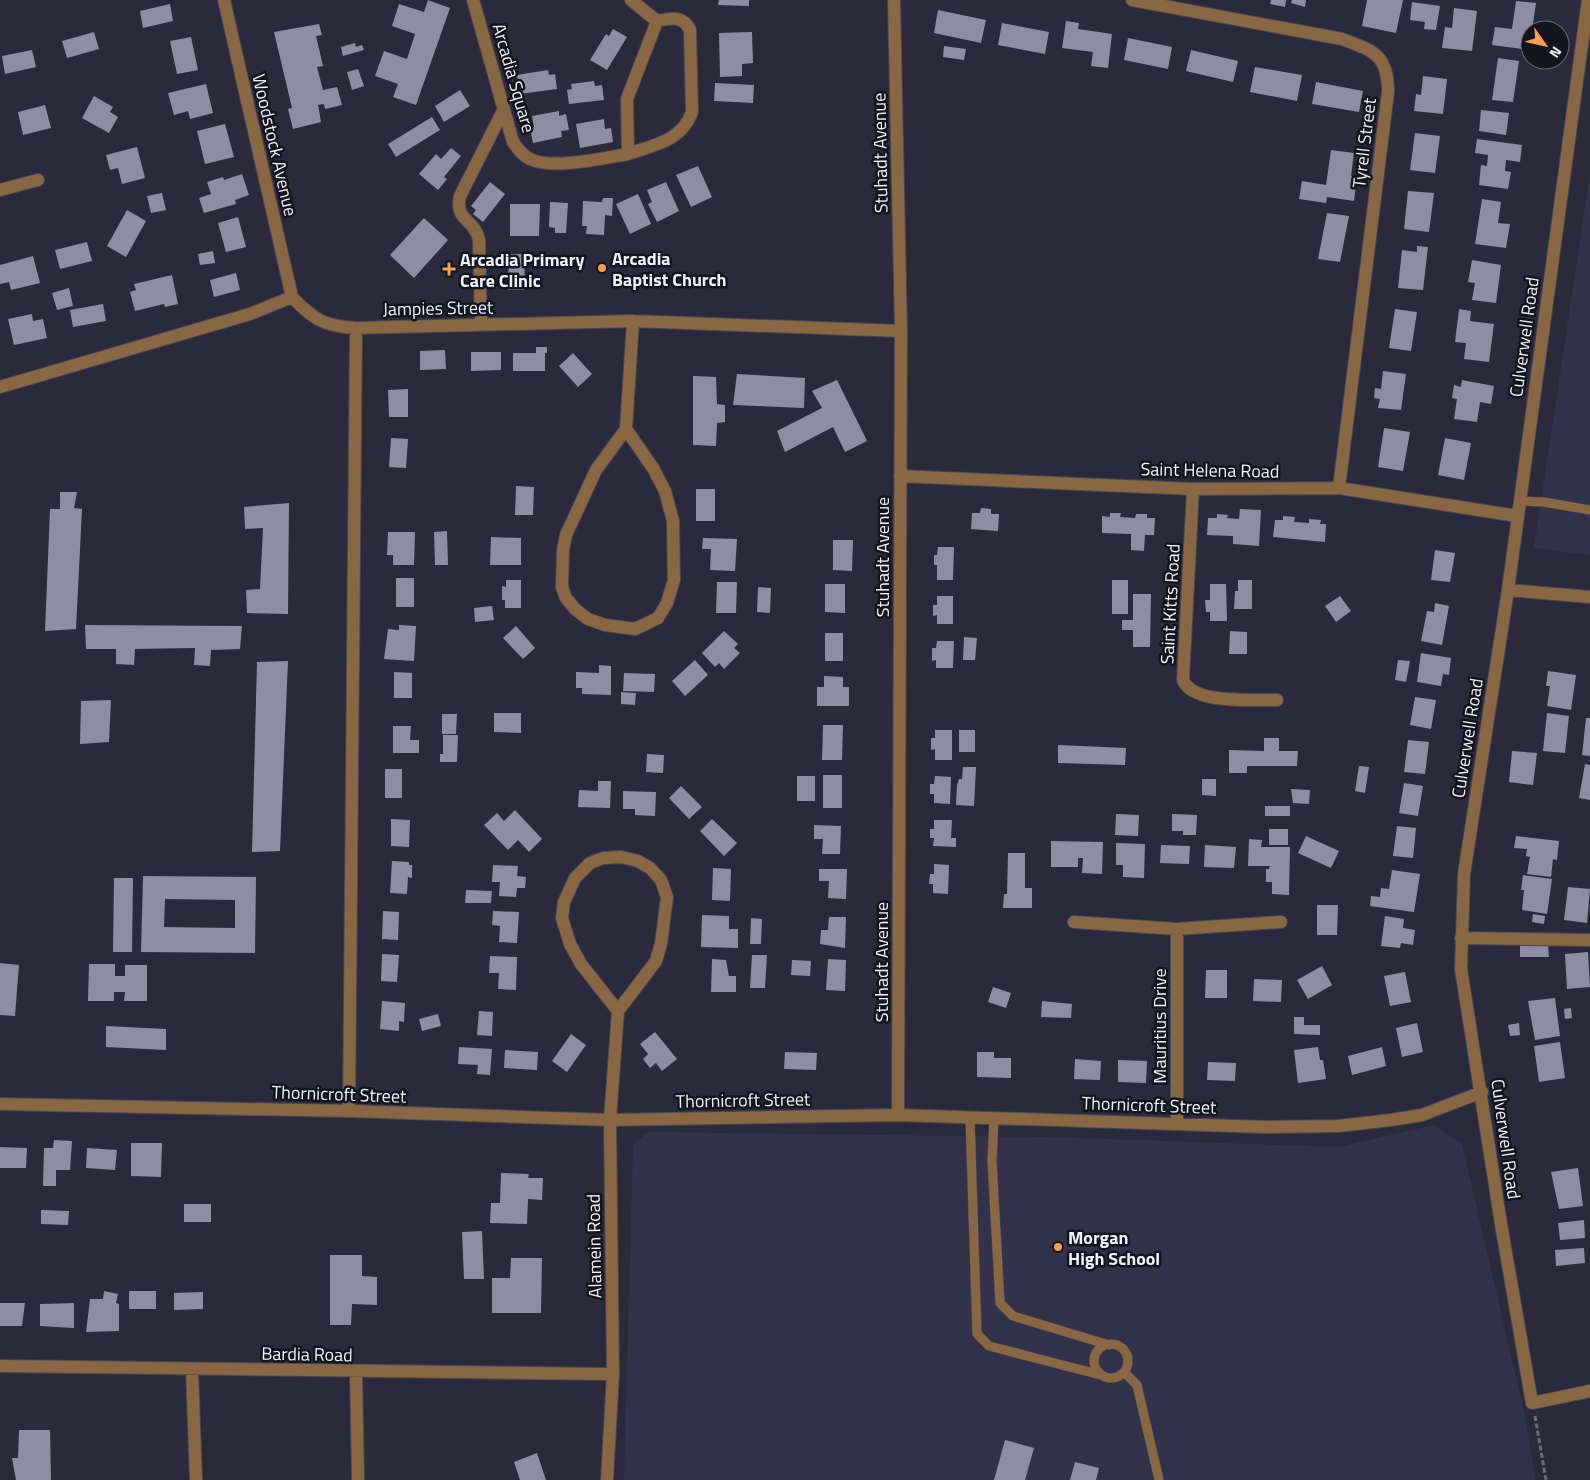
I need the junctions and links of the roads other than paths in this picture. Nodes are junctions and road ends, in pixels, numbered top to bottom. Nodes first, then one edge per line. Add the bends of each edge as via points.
1 (224, 0) edge
2 (473, 0) edge
3 (631, 0) edge
4 (894, 0) edge
5 (1132, 0) edge
6 (1588, 0) edge
7 (657, 21) junction
8 (504, 109) junction
9 (628, 154) junction
10 (38, 180) dead end
11 (0, 190) edge
12 (292, 297) junction
13 (634, 321) junction
14 (481, 325) junction
15 (356, 328) junction
16 (901, 331) junction
17 (0, 387) edge
18 (626, 429) junction
19 (900, 476) junction
20 (1339, 488) junction
21 (1193, 489) junction
22 (1519, 502) junction
23 (1590, 510) edge
24 (1517, 516) junction
25 (1508, 590) junction
26 (1590, 598) edge
27 (1277, 700) dead end
28 (1074, 922) dead end
29 (1281, 922) dead end
30 (1177, 930) junction
31 (1461, 938) junction
32 (1590, 940) edge
33 (618, 1011) junction
34 (1482, 1092) junction
35 (0, 1104) edge
36 (348, 1111) junction
37 (898, 1115) junction
38 (970, 1118) junction
39 (994, 1118) junction
40 (610, 1120) junction
41 (1177, 1123) junction
42 (1110, 1345) junction
43 (0, 1366) edge
44 (192, 1370) junction
45 (356, 1372) junction
46 (1124, 1372) junction
47 (613, 1374) junction
48 (1101, 1374) junction
49 (1590, 1390) edge
50 (196, 1480) edge
51 (358, 1480) edge
52 (607, 1480) edge
53 (1159, 1480) edge

1 - 12 street, Woodstock Avenue
2 - 8 street, Arcadia Square
3 - 7 street
4 - 16 street, Stuhadt Avenue
5 - 20 street, Tyrell Street via 1342,39 1373,51 1384,62 1388,92
6 - 22 street, Culverwell Road
7 - 9 street via 628,99
7 - 9 street, Arcadia Square via 680,18 690,30 692,112 688,124 669,140
8 - 9 street, Arcadia Square via 513,142 531,160 546,163
8 - 14 street via 458,205 460,215 478,233 480,240
10 - 11 street
12 - 15 street, Jampies Street via 307,313 331,326
12 - 17 street via 250,314
13 - 14 street, Jampies Street
13 - 16 street, Jampies Street
13 - 18 street
14 - 15 street, Jampies Street
15 - 36 street
16 - 19 street, Stuhadt Avenue
18 - 18 street via 665,491 673,521 674,580 667,603 658,618 634,629 605,625 588,618 575,609 562,587 566,535 596,470
19 - 21 street, Saint Helena Road
19 - 37 street, Stuhadt Avenue
20 - 21 street, Saint Helena Road
20 - 24 street, Saint Helena Road
21 - 27 street, Saint Kitts Road via 1183,680 1191,692 1204,697
22 - 23 lane via 1544,502
22 - 24 street, Culverwell Road
24 - 25 street, Culverwell Road
25 - 26 street
25 - 31 street, Culverwell Road via 1464,874
28 - 30 street
29 - 30 street
30 - 41 street, Mauritius Drive
31 - 32 street
31 - 34 street, Culverwell Road via 1461,968
33 - 33 street via 570,944 562,918 564,902 575,878 590,863 620,856 650,868 661,880 667,897 656,961
33 - 40 street, Alamein Road
34 - 41 street, Thornicroft Street via 1422,1115 1346,1125 1265,1127
34 - 49 street, Culverwell Road via 1532,1403
35 - 36 street, Thornicroft Street
36 - 40 street, Thornicroft Street
37 - 38 street, Thornicroft Street
37 - 40 street, Thornicroft Street
38 - 39 street, Thornicroft Street
38 - 48 lane via 977,1334 989,1346
39 - 41 street, Thornicroft Street
39 - 42 lane via 992,1161 1000,1303 1013,1316
40 - 47 street, Alamein Road
42 - 46 lane via 1122,1348 1126,1353 1128,1359
42 - 48 lane via 1103,1346 1095,1357 1094,1363
43 - 44 street, Bardia Road
44 - 45 street, Bardia Road
44 - 50 street
45 - 47 street, Bardia Road
45 - 51 street
46 - 48 lane via 1113,1378
46 - 53 lane via 1137,1385
47 - 52 street, Alamein Road

